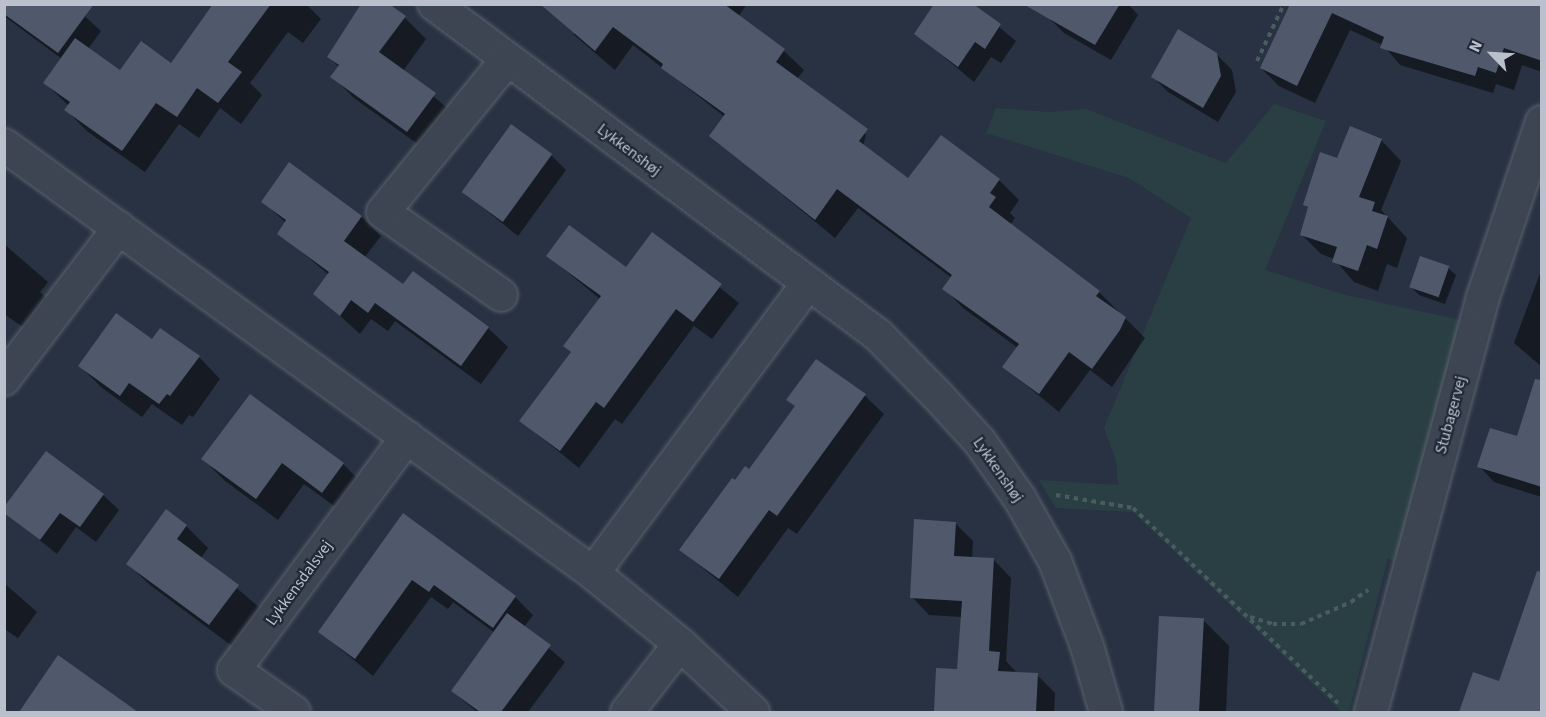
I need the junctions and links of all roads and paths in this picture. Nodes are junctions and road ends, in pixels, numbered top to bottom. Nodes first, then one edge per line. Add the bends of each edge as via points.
1 (434, 4) edge
2 (1284, 4) edge
3 (507, 60) junction
4 (1257, 61) dead end
5 (1542, 122) edge
6 (4, 145) edge
7 (118, 228) junction
8 (808, 284) junction
9 (501, 295) dead end
10 (4, 379) edge
11 (407, 437) junction
12 (1020, 499) junction
13 (1409, 569) junction
14 (593, 573) junction
15 (1248, 616) junction
16 (680, 644) junction
17 (1340, 705) dead end
18 (294, 712) edge
19 (627, 712) edge
20 (753, 712) edge
21 (1106, 712) edge
22 (1371, 712) edge

1 - 3 street, Lykkenshøj
2 - 4 path
3 - 8 street, Lykkenshøj
3 - 9 street via 383,212
5 - 13 street, Stubagervej via 1482,300
6 - 7 street
7 - 10 street
7 - 11 street
8 - 12 street, Lykkenshøj via 878,335 980,442
8 - 14 street
11 - 14 street
11 - 18 street, Lykkensdalsvej via 234,670
12 - 15 path via 1046,494 1133,508
12 - 21 street, Lykkenshøj via 1055,561 1087,646
13 - 15 path via 1392,566 1351,602 1301,624 1273,624
13 - 22 street, Stubagervej
14 - 16 street
15 - 17 path
16 - 19 street
16 - 20 street

